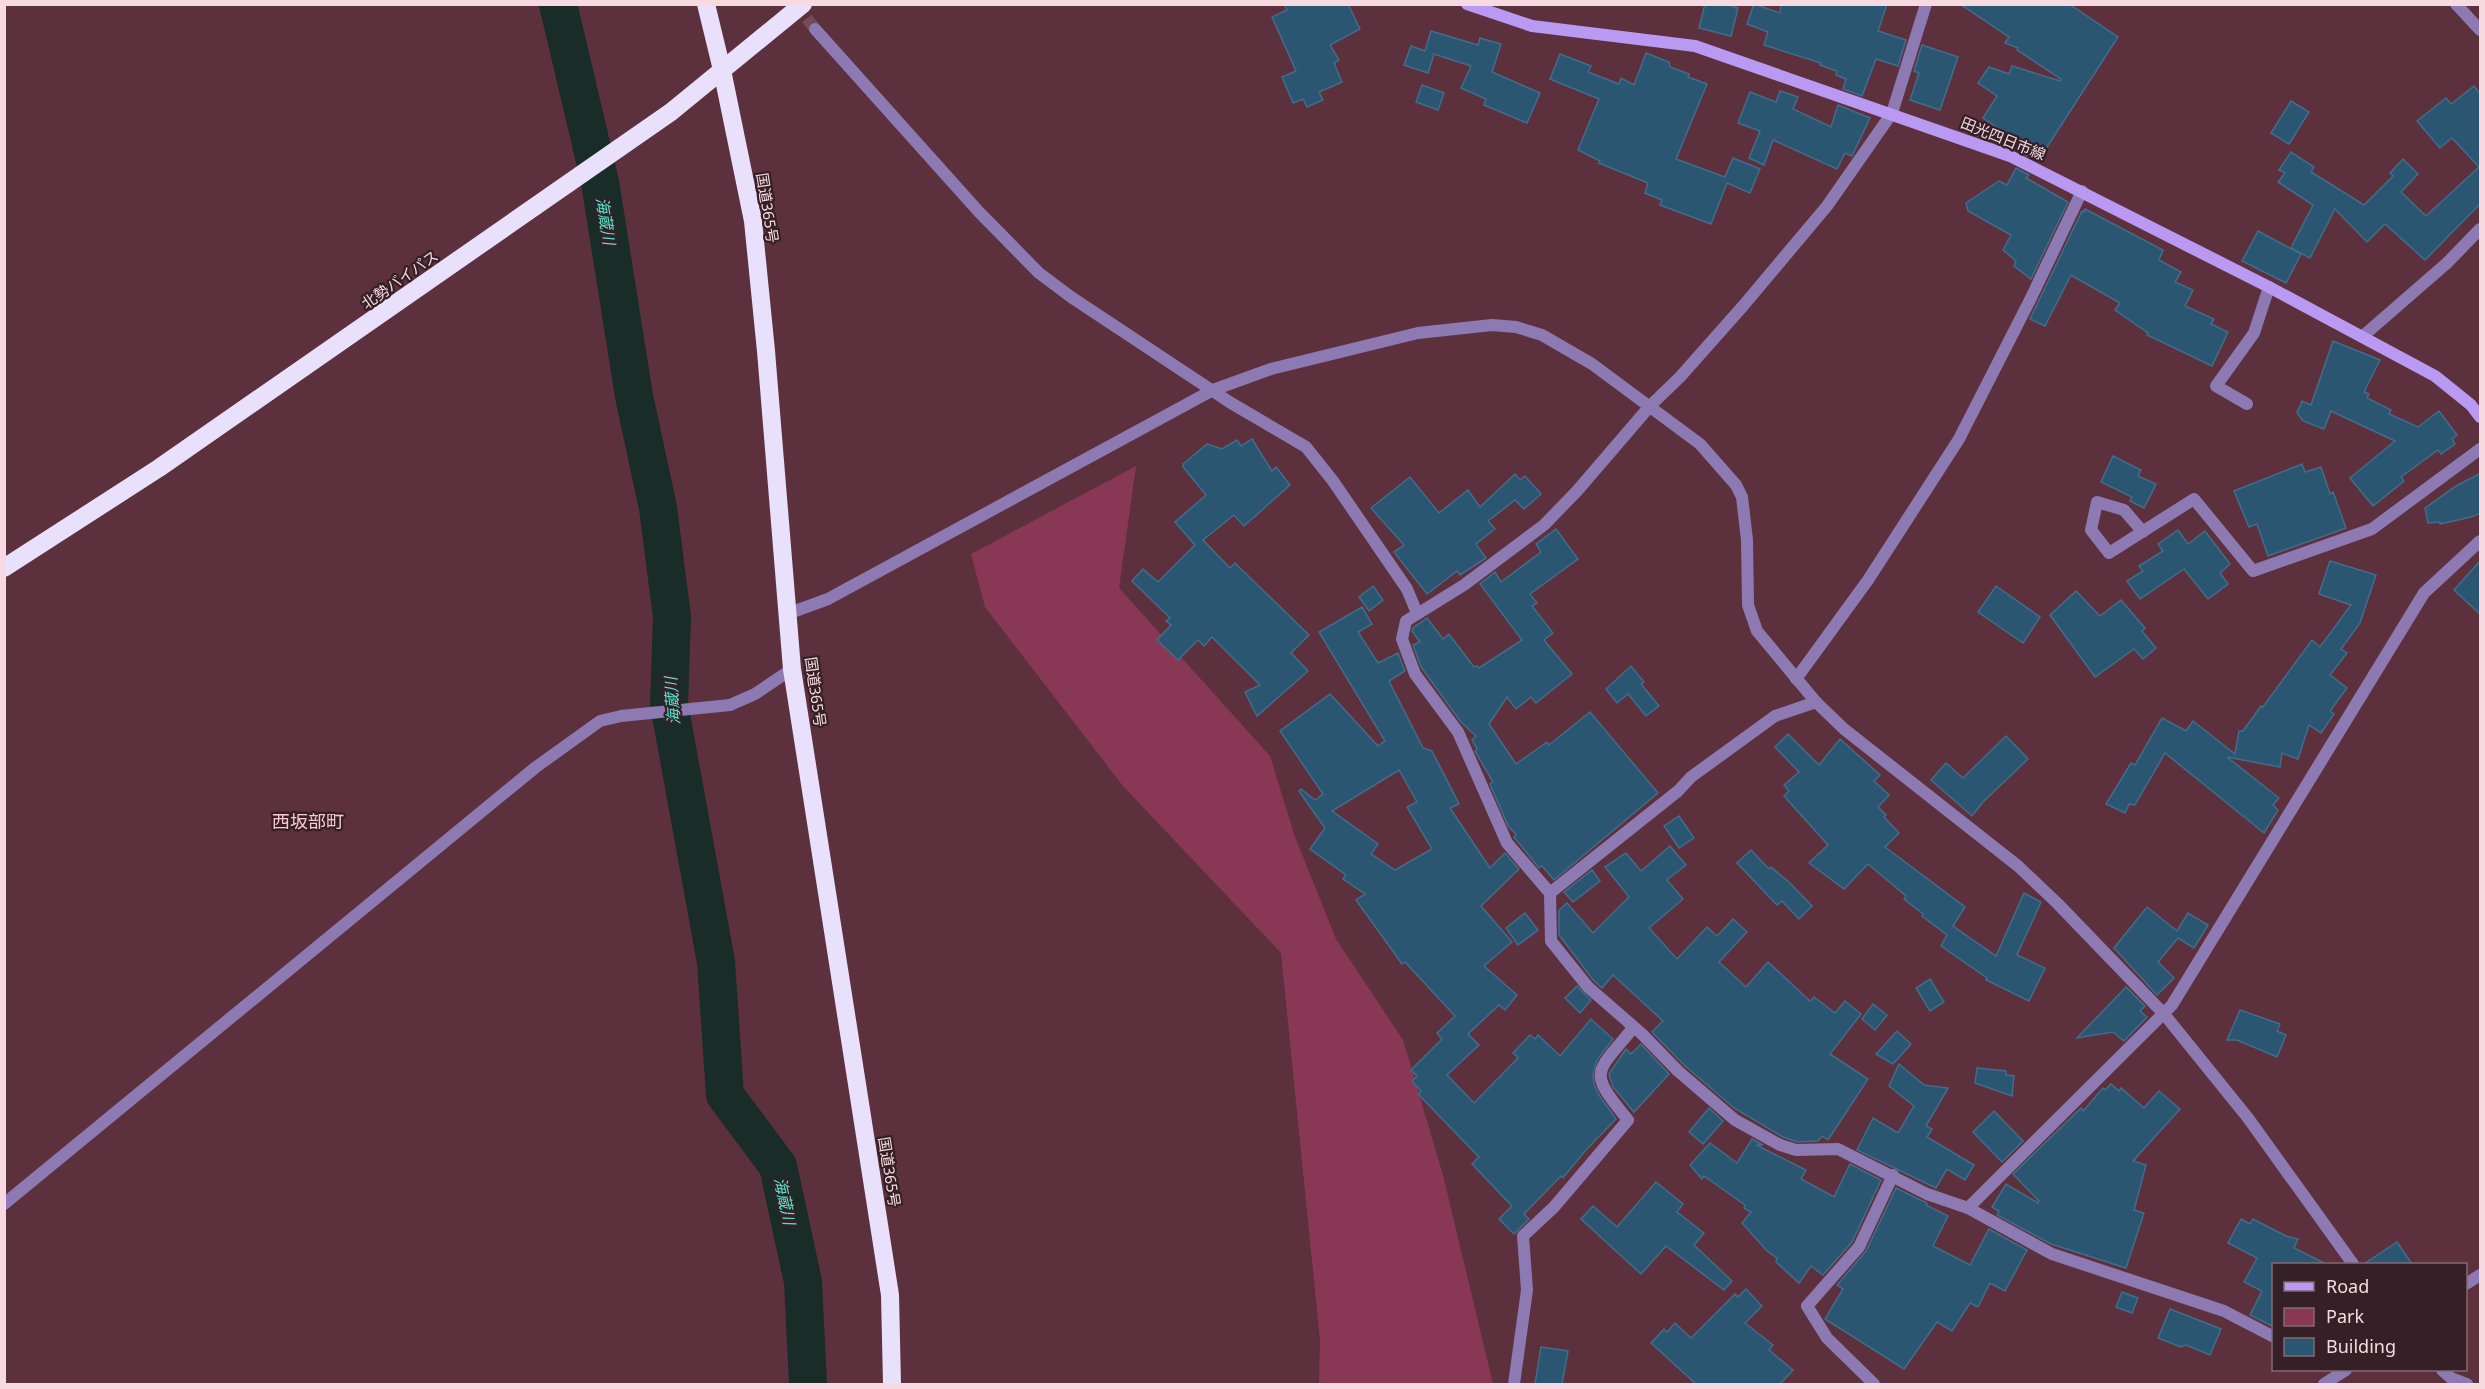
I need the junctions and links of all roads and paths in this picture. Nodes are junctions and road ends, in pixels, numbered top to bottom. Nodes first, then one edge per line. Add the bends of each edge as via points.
1 (706, 4) edge
2 (803, 4) edge
3 (1467, 4) edge
4 (1926, 4) edge
5 (2456, 4) edge
6 (815, 29) tunnel mouth
7 (2481, 30) edge
8 (722, 70) junction
9 (1892, 113) junction
10 (2082, 191) junction
11 (2481, 229) edge
12 (2269, 287) junction
13 (2363, 336) junction
14 (1213, 390) junction
15 (2247, 404) dead end
16 (1650, 406) junction
17 (2481, 417) edge
18 (2481, 449) edge
19 (2143, 532) junction
20 (2481, 541) edge
21 (4, 568) edge
22 (1417, 613) junction
23 (787, 614) junction
24 (785, 672) junction
25 (1796, 679) junction
26 (1816, 702) junction
27 (1550, 893) junction
28 (2164, 1014) junction
29 (1634, 1028) junction
30 (1893, 1175) junction
31 (4, 1204) edge
32 (1968, 1208) junction
33 (2352, 1263) edge
34 (2481, 1275) edge
35 (2467, 1283) edge
36 (2272, 1336) edge
37 (2344, 1371) edge
38 (2443, 1371) edge
39 (892, 1384) edge
40 (1514, 1384) edge
41 (1874, 1384) edge
42 (2324, 1384) edge
43 (2467, 1384) edge

1 - 8 highway, 国道365号
2 - 8 highway, 北勢バイパス
3 - 9 main road, 田光四日市線 via 1532,26 1695,46
4 - 9 street
5 - 7 street
6 - 14 street via 1039,273
8 - 21 highway, 北勢バイパス via 671,112 504,230 149,474
8 - 23 highway, 国道365号 via 753,220
9 - 10 main road, 田光四日市線 via 2010,156
9 - 16 street via 1827,206 1680,377
10 - 12 main road, 田光四日市線
10 - 25 street via 1959,439 1868,580
11 - 13 street
12 - 13 main road, 田光四日市線
12 - 15 street via 2254,333 2216,386
13 - 17 main road, 田光四日市線 via 2435,376
14 - 16 street via 1271,369 1418,333 1492,324 1542,335 1592,364
14 - 22 street via 1317,457 1407,589
14 - 23 street via 828,598
16 - 22 street via 1544,525 1464,585
16 - 25 street via 1700,444 1736,485 1745,509 1746,587 1752,619 1757,631
18 - 19 street via 2372,529 2253,571 2194,500
19 - 19 street via 2109,553 2091,530 2097,502 2124,510
20 - 28 street via 2424,593
22 - 27 street via 1406,621 1402,639 1415,674 1461,738 1507,843
23 - 24 highway, 国道365号
24 - 31 street via 755,694 730,705 600,721 536,767
24 - 39 highway, 国道365号 via 890,1295
25 - 26 street
26 - 27 street via 1775,716 1691,777
26 - 28 street via 1844,729 2018,866
27 - 29 street via 1551,942 1588,987
28 - 32 street
28 - 33 street via 2248,1118
29 - 30 street via 1735,1120 1796,1150 1838,1149
29 - 40 street via 1602,1066 1599,1079 1603,1090 1628,1120 1554,1207 1523,1236 1527,1290
30 - 32 street via 1927,1194
30 - 41 street via 1858,1247 1807,1306 1827,1338
32 - 36 street via 2052,1254 2224,1311
34 - 35 street
37 - 42 street
38 - 43 street

